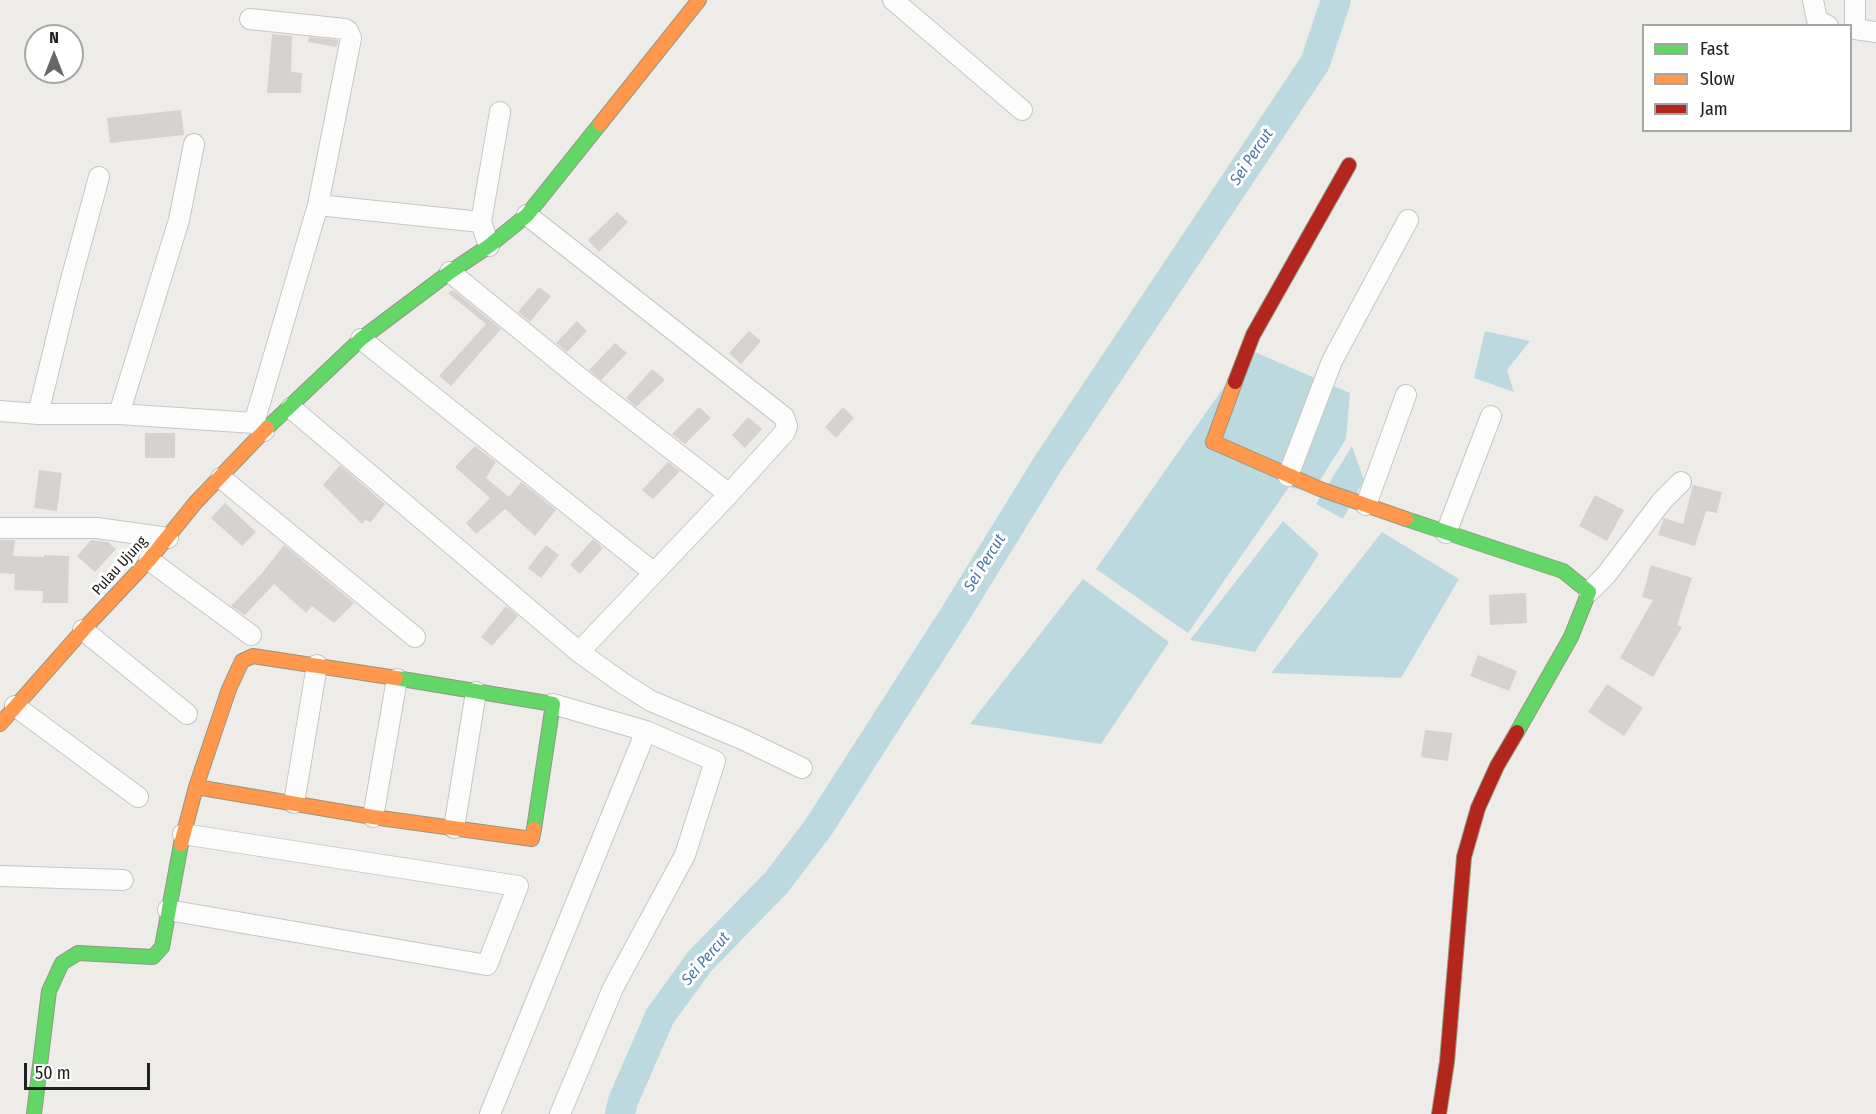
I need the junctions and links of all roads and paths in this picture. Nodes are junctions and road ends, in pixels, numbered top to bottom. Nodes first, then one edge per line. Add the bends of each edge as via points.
1 (699, 0) edge
2 (893, 0) edge
3 (1813, 0) edge
4 (1855, 0) edge
5 (250, 19) dead end
6 (1824, 24) edge
7 (1853, 29) edge
8 (1876, 32) edge
9 (1022, 110) dead end
10 (500, 112) dead end
11 (194, 144) dead end
12 (1349, 165) dead end
13 (99, 177) dead end
14 (318, 205) junction
15 (526, 215) junction
16 (1408, 220) dead end
17 (481, 222) junction
18 (489, 246) junction
19 (450, 272) junction
20 (361, 339) junction
21 (1406, 395) dead end
22 (291, 408) junction
23 (0, 411) edge
24 (38, 414) junction
25 (119, 414) junction
26 (1491, 416) dead end
27 (259, 427) junction
28 (1288, 476) junction
29 (221, 478) junction
30 (1681, 482) dead end
31 (729, 494) junction
32 (1366, 505) junction
33 (0, 528) edge
34 (1446, 533) junction
35 (168, 538) junction
36 (149, 560) junction
37 (653, 572) junction
38 (1589, 592) junction
39 (83, 630) junction
40 (251, 635) dead end
41 (415, 637) dead end
42 (579, 652) junction
43 (317, 665) junction
44 (397, 679) junction
45 (476, 692) junction
46 (553, 704) junction
47 (15, 706) junction
48 (187, 714) dead end
49 (0, 724) edge
50 (645, 731) junction
51 (802, 768) dead end
52 (196, 787) junction
53 (138, 798) dead end
54 (294, 803) junction
55 (373, 817) junction
56 (454, 828) junction
57 (183, 834) junction
58 (0, 876) edge
59 (123, 880) dead end
60 (168, 910) junction
61 (34, 1114) edge
62 (490, 1114) edge
63 (560, 1114) edge
64 (1439, 1114) edge

1 - 15 street, Pulau Ujung
2 - 9 street
3 - 6 street via 1817,20
4 - 7 street
5 - 14 street via 345,29 350,34
7 - 8 street
10 - 17 street
11 - 25 street via 179,220
12 - 28 street via 1253,335 1213,442
13 - 24 street
14 - 17 street
14 - 27 street
15 - 18 street, Pulau Ujung
15 - 31 street via 784,417 785,432
16 - 28 street via 1332,361
17 - 18 street
18 - 19 street, Pulau Ujung
19 - 20 street, Pulau Ujung
19 - 31 street
20 - 22 street, Pulau Ujung
20 - 37 street
21 - 32 street
22 - 27 street, Pulau Ujung
22 - 42 street
23 - 24 street
24 - 25 street
25 - 27 street
26 - 34 street
27 - 29 street, Pulau Ujung
28 - 32 street
29 - 35 street, Pulau Ujung
29 - 41 street
30 - 38 street
31 - 37 street
32 - 34 street
33 - 35 street via 97,528
34 - 38 street via 1563,571
35 - 36 street, Pulau Ujung
36 - 39 street, Pulau Ujung
36 - 40 street
37 - 42 street
38 - 64 street via 1571,637 1497,766 1478,808 1464,857
39 - 47 street, Pulau Ujung
39 - 48 street
42 - 51 street via 651,701
43 - 44 street
43 - 52 street via 253,656 243,661 229,689
43 - 54 street
44 - 45 street
44 - 55 street
45 - 46 street
45 - 56 street
46 - 50 street
46 - 56 street via 532,839
47 - 49 street, Pulau Ujung
47 - 53 street
50 - 62 street
50 - 63 street via 714,760 685,855 613,988
52 - 54 street
52 - 57 street
54 - 55 street
55 - 56 street
57 - 60 street
57 - 60 street via 518,886 487,964
58 - 59 street
60 - 61 street via 162,947 153,957 78,953 62,963 49,991

